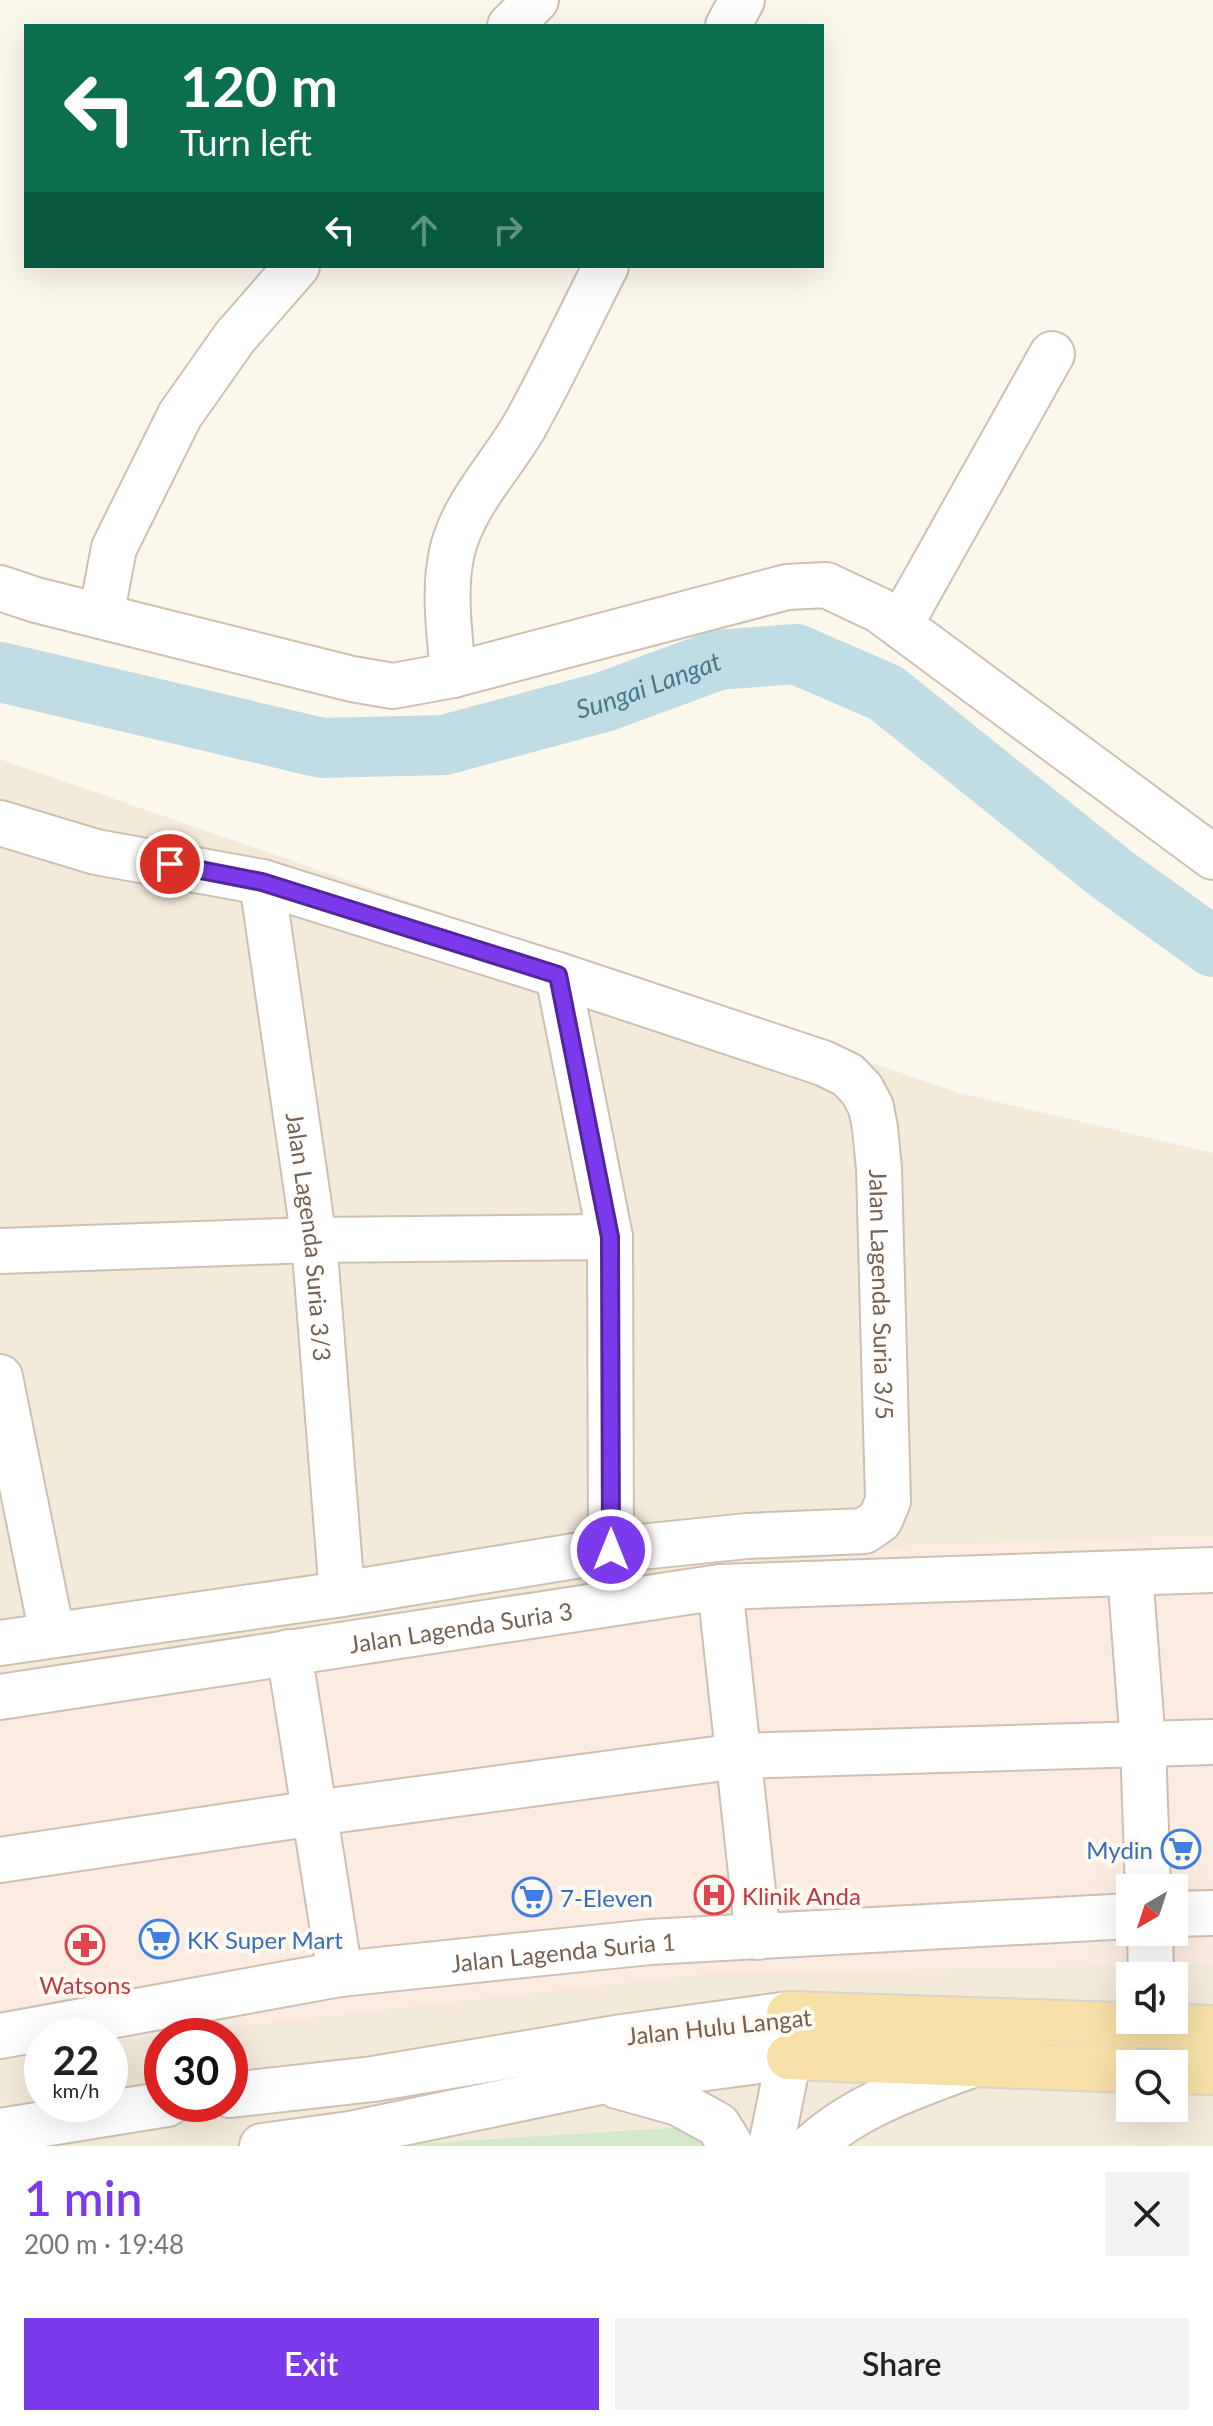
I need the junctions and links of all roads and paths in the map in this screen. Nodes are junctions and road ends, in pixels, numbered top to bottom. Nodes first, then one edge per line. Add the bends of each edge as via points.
1 (536, 0) edge
2 (742, 0) edge
3 (512, 24) edge
4 (729, 24) edge
5 (295, 268) edge
6 (605, 268) edge
7 (1052, 354) dead end
8 (0, 588) edge
9 (101, 616) junction
10 (900, 625) junction
11 (453, 675) junction
12 (0, 823) edge
13 (1213, 857) edge
14 (262, 882) junction
15 (558, 975) junction
16 (610, 1237) junction
17 (314, 1240) junction
18 (0, 1251) edge
19 (0, 1377) edge
20 (611, 1550) junction
21 (1213, 1570) edge
22 (1130, 1573) junction
23 (720, 1587) junction
24 (342, 1594) junction
25 (52, 1634) junction
26 (0, 1643) edge
27 (289, 1652) junction
28 (0, 1697) edge
29 (1213, 1742) edge
30 (1143, 1744) junction
31 (738, 1756) junction
32 (315, 1813) junction
33 (0, 1860) edge
34 (1148, 1874) edge
35 (1213, 1913) edge
36 (1188, 1914) edge
37 (1116, 1917) edge
38 (758, 1937) junction
39 (340, 1974) junction
40 (1116, 2009) edge
41 (1080, 2023) junction
42 (1213, 2028) edge
43 (0, 2036) edge
44 (789, 2036) junction
45 (969, 2066) junction
46 (1116, 2070) edge
47 (1188, 2071) edge
48 (1213, 2072) edge
49 (600, 2082) junction
50 (248, 2093) edge
51 (144, 2108) edge
52 (0, 2131) edge
53 (262, 2146) edge
54 (731, 2146) edge
55 (771, 2146) edge
56 (812, 2146) edge

1 - 3 street
2 - 4 street
5 - 9 street via 235,337 180,415 114,548
6 - 11 street via 526,423 474,499 452,552 447,601
7 - 10 street
8 - 9 street
9 - 11 street via 393,686
10 - 11 street via 826,585 787,587
10 - 13 street
12 - 14 street via 96,852
14 - 15 street
14 - 17 street, Jalan Lagenda Suria 3/3
15 - 16 street
15 - 20 street, Jalan Lagenda Suria 3/5 via 848,1075 871,1107 879,1169 888,1501 880,1520 864,1531
16 - 17 street
16 - 20 street
17 - 18 street
17 - 24 street, Jalan Lagenda Suria 3/3
19 - 25 street
20 - 24 street
21 - 22 street, Jalan Lagenda Suria 3
22 - 23 street, Jalan Lagenda Suria 3
22 - 30 street
23 - 27 street, Jalan Lagenda Suria 3
23 - 31 street
24 - 25 street
25 - 26 street
27 - 28 street, Jalan Lagenda Suria 3
27 - 32 street
29 - 30 street
30 - 31 street
30 - 34 street
31 - 32 street
31 - 38 street
32 - 33 street
32 - 39 street
35 - 36 street
37 - 38 street, Jalan Lagenda Suria 1
38 - 39 street, Jalan Lagenda Suria 1 via 650,1942
39 - 43 street, Jalan Lagenda Suria 1
40 - 41 street
41 - 42 main road, Jalan Hulu Langat
41 - 44 main road, Jalan Hulu Langat
44 - 45 main road, Jalan Hulu Langat
44 - 49 street, Jalan Hulu Langat
44 - 50 street, Jalan Hulu Langat via 622,2037 373,2079
44 - 55 street
45 - 46 main road, Jalan Hulu Langat
45 - 56 street via 872,2103
47 - 48 main road
49 - 53 street, Jalan Hulu Langat via 350,2134
49 - 54 street via 678,2103 718,2125
51 - 52 street

